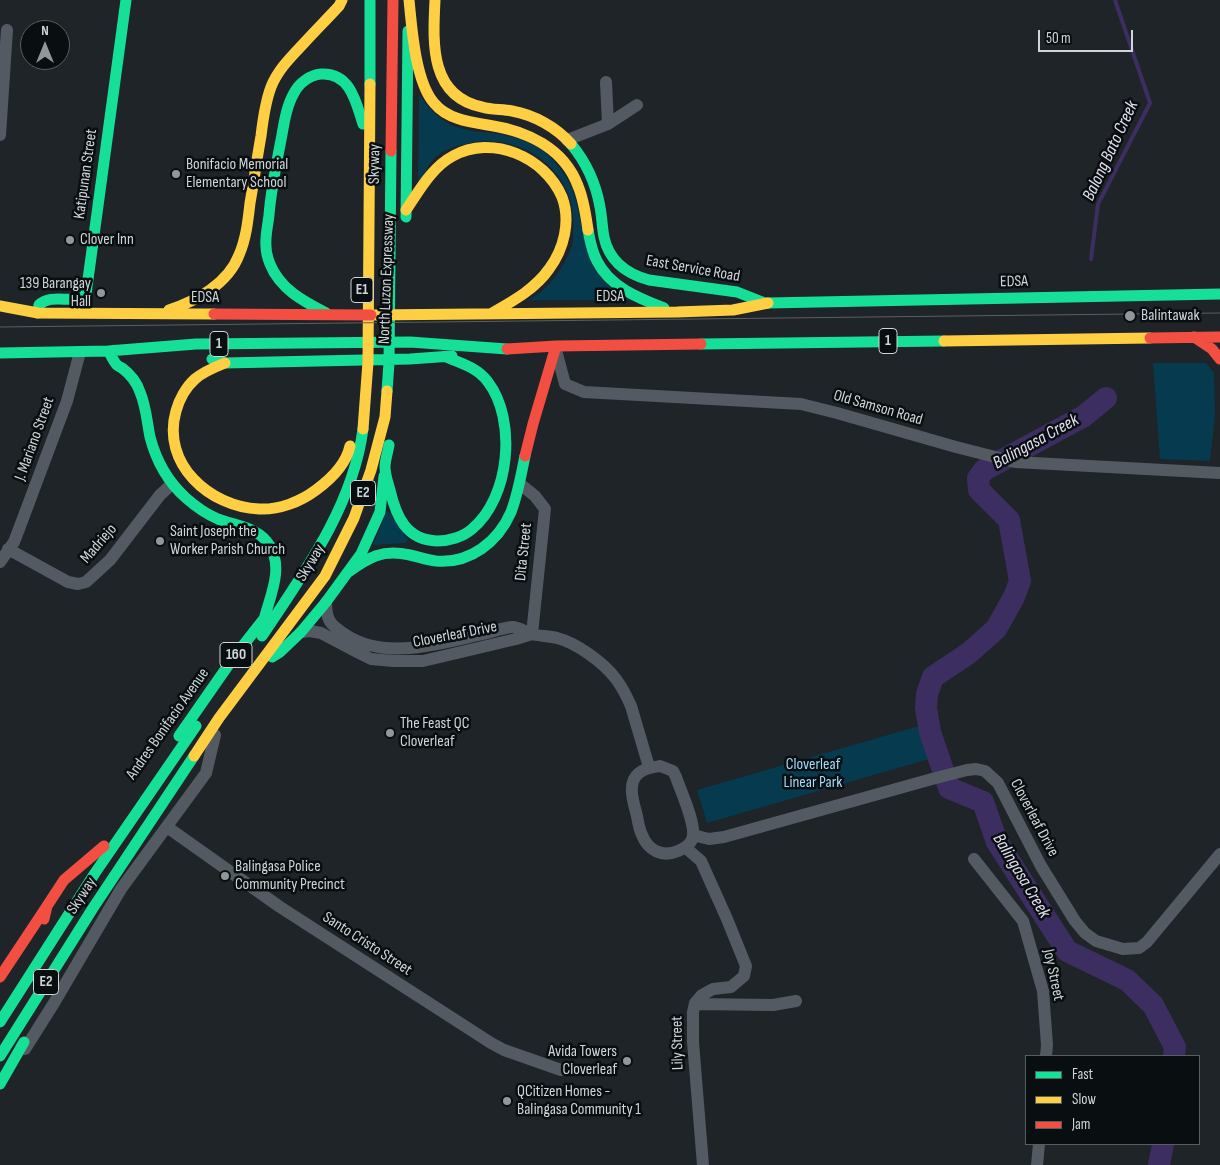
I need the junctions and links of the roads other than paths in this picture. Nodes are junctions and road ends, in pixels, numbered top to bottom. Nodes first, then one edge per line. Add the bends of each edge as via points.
1 (126, 0) edge
2 (342, 0) edge
3 (359, 0) edge
4 (370, 0) edge
5 (387, 0) edge
6 (393, 0) edge
7 (409, 0) edge
8 (435, 0) edge
9 (7, 30) dead end
10 (606, 82) dead end
11 (637, 105) dead end
12 (363, 124) junction
13 (608, 124) junction
14 (0, 135) edge
15 (568, 140) junction
16 (406, 210) junction
17 (406, 229) dead end
18 (1220, 294) edge
19 (765, 303) junction
20 (0, 306) edge
21 (677, 312) junction
22 (38, 313) junction
23 (153, 314) junction
24 (490, 314) junction
25 (333, 315) junction
26 (405, 318) junction
27 (1220, 336) edge
28 (1194, 337) junction
29 (171, 346) junction
30 (556, 346) junction
31 (503, 349) junction
32 (108, 351) junction
33 (80, 352) junction
34 (0, 353) edge
35 (446, 357) junction
36 (1220, 359) edge
37 (225, 363) junction
38 (399, 366) junction
39 (349, 455) junction
40 (385, 467) junction
41 (1220, 473) edge
42 (172, 484) junction
43 (520, 484) junction
44 (349, 548) junction
45 (8, 549) junction
46 (0, 562) edge
47 (348, 571) junction
48 (330, 580) junction
49 (326, 602) junction
50 (266, 616) junction
51 (301, 632) junction
52 (532, 634) junction
53 (272, 657) junction
54 (216, 730) junction
55 (649, 767) junction
56 (166, 827) junction
57 (693, 835) junction
58 (104, 846) junction
59 (686, 848) junction
60 (1220, 854) edge
61 (974, 859) dead end
62 (121, 889) junction
63 (47, 906) junction
64 (38, 948) junction
65 (0, 977) edge
66 (796, 1001) dead end
67 (695, 1004) junction
68 (0, 1005) edge
69 (0, 1022) edge
70 (1046, 1055) edge
71 (0, 1058) edge
72 (561, 1070) dead end
73 (0, 1084) edge
74 (0, 1094) edge
75 (1040, 1145) edge
76 (703, 1165) edge
77 (1037, 1165) edge

1 - 22 main road, Katipunan Street via 86,294 79,300 43,300
2 - 23 main road via 284,65 270,90 244,238 230,272 201,295
3 - 12 main road, North Luzon Expressway / E1
4 - 69 main road, Skyway / E2 via 368,362 362,438 342,503 310,565 157,782
5 - 38 main road via 386,205
6 - 71 main road, Skyway / E2 via 385,417 354,518 325,576 219,718 93,908
7 - 16 main road, North Luzon Expressway
7 - 21 main road via 422,80 432,101 467,122 528,135 554,151 568,166 579,186 594,254 602,270 630,294
8 - 15 main road, East Service Road via 436,62 451,92 477,107 531,117
9 - 14 street
10 - 13 street
11 - 13 street
12 - 25 main road via 351,92 339,77 318,74 301,83 287,110 271,193 266,244 271,267 289,292
12 - 39 main road, North Luzon Expressway / E1 via 360,381
13 - 15 street
15 - 19 main road, East Service Road via 592,179 608,250 621,266 652,281 739,292
16 - 17 main road, North Luzon Expressway
16 - 24 main road via 442,164 470,149 499,147 518,153 536,164 552,180 562,197 566,217 559,252 538,282
18 - 19 main road, EDSA / 1
19 - 21 main road, EDSA / 1 via 733,310
20 - 22 main road, EDSA / 1
21 - 24 main road, EDSA / 1
22 - 23 main road, EDSA / 1
23 - 25 main road, EDSA / 1
24 - 26 main road, EDSA / 1
25 - 26 main road, EDSA / 1
26 - 38 main road, North Luzon Expressway
27 - 28 main road, 1
28 - 30 main road, 1
28 - 36 main road
29 - 31 main road, 1 via 410,342
29 - 32 main road
29 - 37 main road
30 - 31 main road, 1
30 - 41 street, Old Samson Road via 565,384 584,392 802,404 1015,462
30 - 43 main road via 530,435
31 - 35 main road
32 - 33 main road
32 - 42 main road via 139,389 156,457
33 - 34 main road
33 - 45 street, J. Mariano Street via 66,401 14,542
35 - 37 main road
35 - 40 main road via 482,375 494,390 502,409 506,435 504,462 491,505 476,526 464,534 443,541 420,538 400,519
37 - 39 main road via 190,384 181,397 174,422 173,436 181,463 207,491 236,505 258,509 290,504 316,491
38 - 40 main road, North Luzon Expressway
39 - 50 main road, Andres Bonifacio Avenue / 160 via 308,556
40 - 44 main road, 160
40 - 47 main road, 160 via 380,512 361,554
42 - 45 street, Madriejo via 110,560 86,582 68,582
42 - 50 main road via 206,513 257,532 270,546 276,567
43 - 47 main road via 506,524 495,540 480,551 464,558 438,561 385,552
43 - 52 street, Dita Street via 545,509
44 - 47 main road
44 - 48 main road, 160
45 - 46 street, J. Mariano Street
47 - 48 main road
47 - 49 main road, 160
48 - 53 main road, 160 via 276,646
49 - 51 main road, 160
49 - 52 street, Cloverleaf Drive via 328,618 337,630 369,646 420,647 514,627
50 - 58 main road, Andres Bonifacio Avenue / 160 via 234,657
51 - 52 street, Cloverleaf Drive via 321,633 371,659 392,661 423,661
51 - 53 main road, 160
52 - 55 street, Cloverleaf Drive via 573,644 603,665 616,679 631,706
53 - 54 main road, 160
54 - 56 street via 206,773
54 - 71 main road, 160 via 109,881
55 - 57 street via 660,766 673,771 692,823
55 - 59 street via 638,773 632,783 642,834 658,853 675,853
56 - 62 street
56 - 72 street, Santo Cristo Street via 286,911 491,1043
57 - 59 street
57 - 60 street, Cloverleaf Drive via 709,839 724,837 954,773 985,770 998,783 1075,921 1096,941 1131,949 1147,942
58 - 63 main road via 64,880
58 - 64 main road, Andres Bonifacio Avenue / 160
59 - 67 street, Lily Street via 701,861 746,966 744,976 731,987 713,989
61 - 70 street, Joy Street via 1023,921 1043,991
62 - 73 main road via 56,988
62 - 74 street
63 - 64 main road
63 - 65 main road
64 - 68 main road, Andres Bonifacio Avenue / 160
66 - 67 street via 773,1005
67 - 76 street, Lily Street via 693,1042
75 - 77 street

